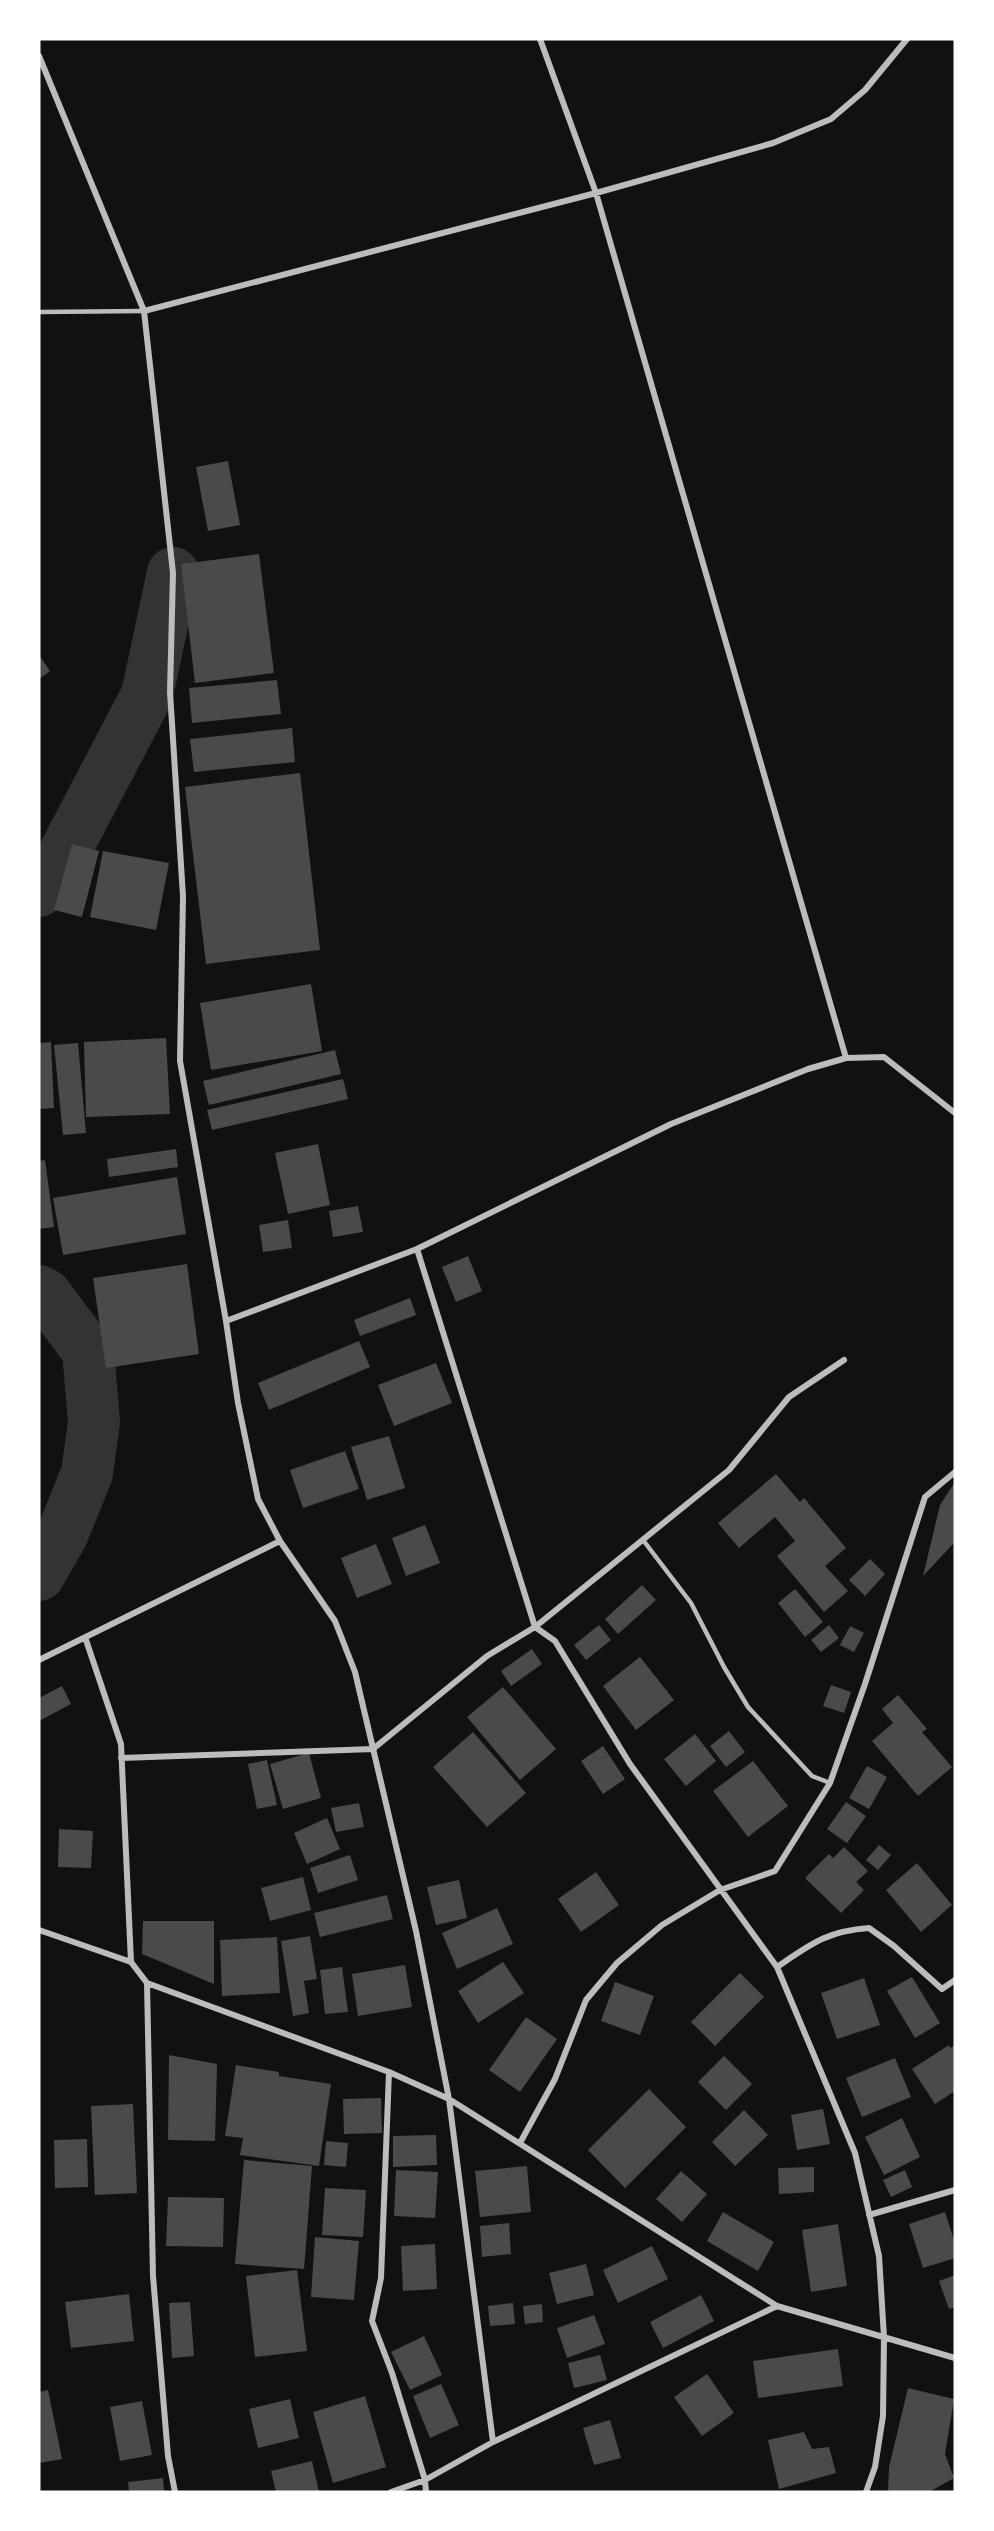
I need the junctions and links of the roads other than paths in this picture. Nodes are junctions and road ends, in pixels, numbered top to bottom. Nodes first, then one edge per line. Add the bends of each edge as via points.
1 (540, 39) edge
2 (907, 39) edge
3 (39, 56) edge
4 (596, 192) junction
5 (144, 311) junction
6 (39, 312) edge
7 (846, 1058) junction
8 (955, 1113) edge
9 (417, 1249) junction
10 (226, 1321) junction
11 (844, 1360) dead end
12 (955, 1472) edge
13 (280, 1540) junction
14 (643, 1540) junction
15 (535, 1627) junction
16 (85, 1637) junction
17 (39, 1660) edge
18 (373, 1749) junction
19 (121, 1758) junction
20 (830, 1783) junction
21 (720, 1890) junction
22 (39, 1930) edge
23 (131, 1962) junction
24 (777, 1967) junction
25 (955, 1980) edge
26 (147, 1983) junction
27 (389, 2072) junction
28 (449, 2099) junction
29 (520, 2143) junction
30 (955, 2190) edge
31 (869, 2216) junction
32 (777, 2306) junction
33 (884, 2337) junction
34 (955, 2358) edge
35 (493, 2442) junction
36 (425, 2480) junction
37 (175, 2492) edge
38 (391, 2492) edge
39 (426, 2492) edge
40 (866, 2492) edge

1 - 4 street
2 - 4 street via 865,90 831,119 773,143
3 - 5 street
4 - 5 street
4 - 7 street
5 - 6 lane
5 - 10 street via 172,573 170,692 183,896 180,1061
7 - 8 street via 884,1057
7 - 9 street via 808,1069 671,1124
9 - 10 street
9 - 15 street
10 - 13 street via 258,1499
11 - 14 street via 789,1397 729,1470
12 - 20 street via 925,1497
13 - 16 street
13 - 18 street via 335,1621 355,1672
14 - 15 street
14 - 20 lane via 691,1603 748,1707 812,1776
15 - 18 street via 487,1656
15 - 21 street via 555,1641 630,1764
16 - 17 street
16 - 19 street via 121,1744
18 - 19 street
18 - 28 street via 416,1932
19 - 23 street
20 - 21 street via 775,1871
21 - 24 street
21 - 29 street via 662,1925 617,1963 586,2000 555,2079
22 - 23 street
23 - 26 street
24 - 25 street via 817,1940 844,1930 869,1928 942,1989
24 - 31 street via 855,2153
26 - 27 street
26 - 37 street via 153,2276 168,2456
27 - 28 street
27 - 36 street via 381,2278 372,2321
28 - 29 street
28 - 35 street
29 - 32 street
30 - 31 street
31 - 33 street via 879,2256
32 - 33 street
32 - 35 street
33 - 34 street
33 - 40 street via 883,2416 875,2467
35 - 36 street
36 - 38 street
36 - 39 street

